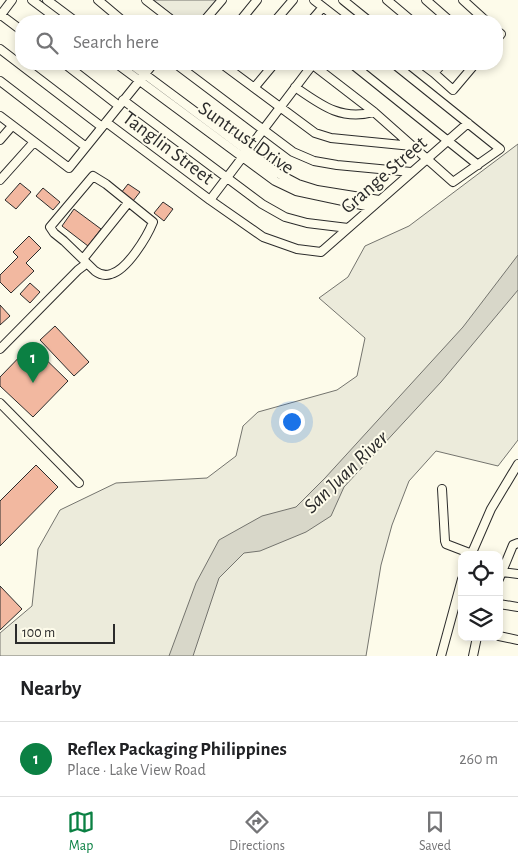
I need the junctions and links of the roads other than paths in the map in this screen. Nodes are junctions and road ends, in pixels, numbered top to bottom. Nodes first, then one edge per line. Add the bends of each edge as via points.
1 (12, 0) edge
2 (32, 0) edge
3 (47, 0) edge
4 (98, 0) edge
5 (146, 0) edge
6 (222, 0) edge
7 (257, 0) edge
8 (293, 0) edge
9 (314, 0) edge
10 (343, 0) edge
11 (386, 0) edge
12 (426, 0) edge
13 (463, 0) edge
14 (323, 7) junction
15 (52, 15) edge
16 (67, 15) edge
17 (116, 15) edge
18 (165, 15) edge
19 (209, 15) edge
20 (245, 15) edge
21 (280, 15) edge
22 (316, 15) edge
23 (333, 15) edge
24 (362, 15) edge
25 (405, 15) edge
26 (443, 15) edge
27 (478, 15) edge
28 (0, 16) edge
29 (15, 26) edge
30 (0, 49) edge
31 (15, 60) edge
32 (29, 70) edge
33 (73, 70) edge
34 (129, 70) edge
35 (136, 70) edge
36 (148, 70) edge
37 (184, 70) edge
38 (269, 70) edge
39 (308, 70) edge
40 (321, 70) edge
41 (360, 70) edge
42 (402, 70) edge
43 (430, 70) edge
44 (437, 70) edge
45 (470, 70) edge
46 (232, 71) edge
47 (434, 73) junction
48 (142, 77) junction
49 (0, 81) edge
50 (254, 88) junction
51 (295, 88) junction
52 (121, 103) junction
53 (280, 107) junction
54 (374, 112) junction
55 (0, 116) edge
56 (468, 123) junction
57 (104, 124) junction
58 (12, 126) junction
59 (263, 129) junction
60 (0, 140) edge
61 (449, 141) junction
62 (34, 142) junction
63 (412, 146) junction
64 (86, 148) junction
65 (245, 154) junction
66 (427, 160) junction
67 (478, 165) junction
68 (411, 172) junction
69 (226, 178) junction
70 (0, 180) edge
71 (210, 200) junction
72 (380, 200) junction
73 (128, 203) junction
74 (371, 207) junction
75 (348, 228) junction
76 (321, 252) joint
77 (84, 261) junction
78 (0, 349) edge
79 (0, 403) edge
80 (518, 464) edge
81 (79, 483) dead end
82 (442, 489) dead end
83 (518, 543) edge
84 (464, 551) edge
85 (472, 551) edge
86 (503, 571) edge
87 (518, 574) edge
88 (503, 576) edge
89 (458, 594) edge
90 (503, 605) edge
91 (518, 607) edge
92 (503, 637) edge
93 (518, 640) edge
94 (476, 641) edge
95 (441, 656) edge
96 (473, 656) edge

1 - 28 street
2 - 15 street
3 - 16 street
4 - 17 street
5 - 18 street
6 - 19 street
7 - 20 street
8 - 21 street
9 - 14 street
10 - 24 street
11 - 25 street
12 - 26 street
13 - 27 street
14 - 22 street
14 - 23 street
28 - 29 street
30 - 31 street, Tanglin Street
32 - 57 street, Tanglin Street
33 - 52 street
34 - 48 street, Suntrust Drive
35 - 48 street, Suntrust Drive
36 - 48 street
37 - 59 street
38 - 50 street
39 - 51 street
40 - 54 street
41 - 61 street
42 - 56 street
43 - 47 street
44 - 47 street
45 - 47 street via 453,90
46 - 50 street
48 - 52 street
48 - 65 street, Suntrust Drive
49 - 64 street
50 - 53 street
51 - 53 street
51 - 54 street via 326,109 361,116
52 - 57 street
52 - 69 street
53 - 59 street
53 - 63 street via 315,133 331,138
54 - 63 street
55 - 58 street
56 - 61 street, Grange Street
56 - 67 street via 500,149
57 - 64 street
57 - 71 street, Tanglin Street
58 - 60 street
58 - 62 street
59 - 65 street
59 - 68 street via 294,152 314,161
61 - 66 street, Grange Street
61 - 67 street
62 - 64 street via 69,168
62 - 70 street
63 - 66 street
65 - 69 street
65 - 72 street, Suntrust Drive via 298,184
65 - 74 street, Suntrust Drive via 276,181 296,192
66 - 67 street via 453,182
66 - 68 street, Grange Street
68 - 72 street, Grange Street
69 - 71 street
69 - 75 street via 285,217
71 - 76 street, Tanglin Street via 263,237 297,249
72 - 74 street, Grange Street
73 - 77 street
73 - 77 street via 153,222 149,233 123,267 110,274 101,274
73 - 77 street via 93,176 50,227
74 - 75 street, Grange Street
75 - 76 street, Grange Street
77 - 78 street
79 - 81 street
80 - 85 street via 491,509
82 - 84 street via 446,544
83 - 86 street via 513,545
87 - 88 street
89 - 95 street
90 - 91 street
92 - 93 street
94 - 96 street

